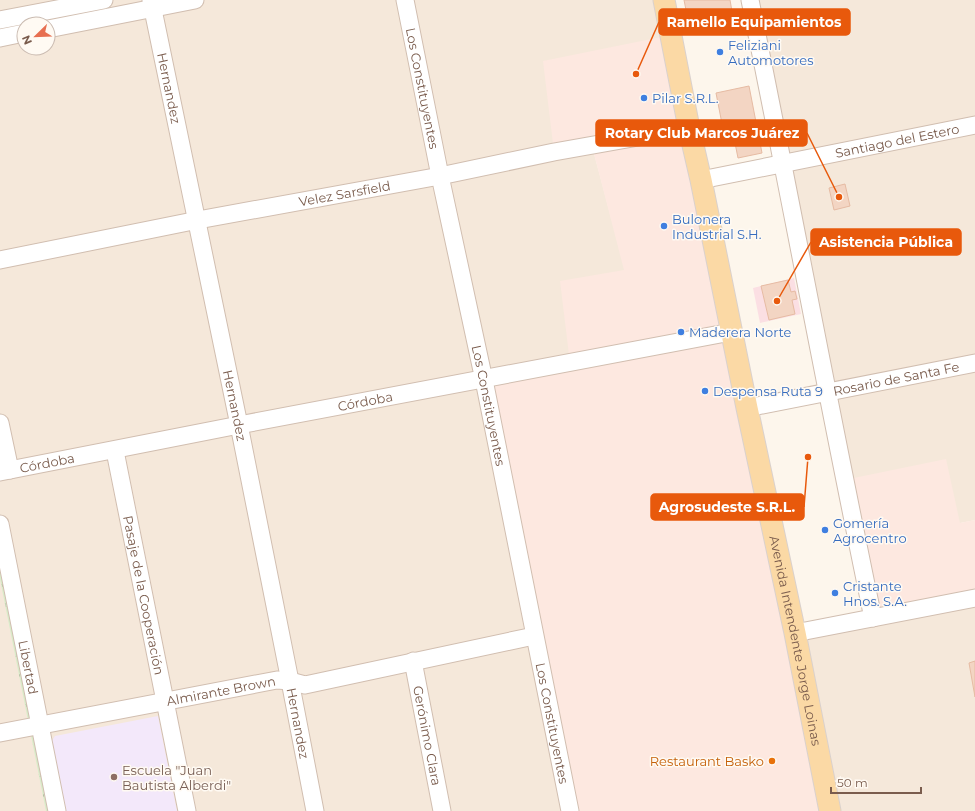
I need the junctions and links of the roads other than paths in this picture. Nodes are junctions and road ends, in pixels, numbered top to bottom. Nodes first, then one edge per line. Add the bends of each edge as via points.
1 (104, 0) edge
2 (195, 0) edge
3 (404, 0) edge
4 (664, 0) edge
5 (750, 0) edge
6 (152, 4) edge
7 (0, 20) edge
8 (56, 27) edge
9 (16, 35) edge
10 (0, 38) edge
11 (975, 125) edge
12 (689, 128) junction
13 (784, 164) junction
14 (440, 176) junction
15 (701, 180) junction
16 (198, 220) junction
17 (0, 260) edge
18 (732, 332) junction
19 (975, 363) edge
20 (484, 380) junction
21 (827, 392) junction
22 (747, 408) junction
23 (0, 423) edge
24 (239, 425) junction
25 (115, 451) junction
26 (5, 471) edge
27 (0, 524) edge
28 (0, 579) edge
29 (975, 598) edge
30 (873, 618) junction
31 (795, 633) junction
32 (534, 636) junction
33 (413, 661) junction
34 (290, 681) junction
35 (164, 700) junction
36 (35, 725) junction
37 (0, 733) edge
38 (46, 811) edge
39 (57, 811) edge
40 (187, 811) edge
41 (315, 811) edge
42 (442, 811) edge
43 (570, 811) edge
44 (830, 811) edge

1 - 7 street
2 - 6 street
3 - 14 street, Los Constituyentes
4 - 12 main road, Avenida Intendente Jorge Loinas
5 - 13 street
6 - 8 street
6 - 16 street, Hernandez
9 - 10 street
11 - 13 street, Santiago del Estero
12 - 14 street, Velez Sarsfield
12 - 15 main road, Avenida Intendente Jorge Loinas
13 - 15 street, Santiago del Estero
13 - 21 street
14 - 16 street, Velez Sarsfield
14 - 20 street, Los Constituyentes
15 - 18 main road, Avenida Intendente Jorge Loinas
16 - 17 street, Velez Sarsfield
16 - 24 street, Hernandez
18 - 20 street, Córdoba
18 - 22 main road, Avenida Intendente Jorge Loinas
19 - 21 street, Rosario de Santa Fe
20 - 24 street, Córdoba
20 - 32 street, Los Constituyentes
21 - 22 street, Rosario de Santa Fe
21 - 30 street
22 - 31 main road, Avenida Intendente Jorge Loinas
23 - 26 street
24 - 25 street, Córdoba
24 - 34 street, Hernandez
25 - 26 street, Córdoba
25 - 35 street, Pasaje de la Cooperación
27 - 36 street, Libertad
28 - 36 street, Libertad
29 - 30 street
30 - 31 street
31 - 44 main road, Avenida Intendente Jorge Loinas
32 - 33 street, Almirante Brown
32 - 43 street, Los Constituyentes
33 - 34 street, Almirante Brown via 305,685
33 - 42 street, Gerónimo Clara
34 - 35 street, Almirante Brown via 277,680
34 - 41 street, Hernandez
35 - 36 street, Almirante Brown
35 - 40 street, Pasaje de la Cooperación
36 - 37 street, Almirante Brown
36 - 38 street, Libertad
36 - 39 street, Libertad

